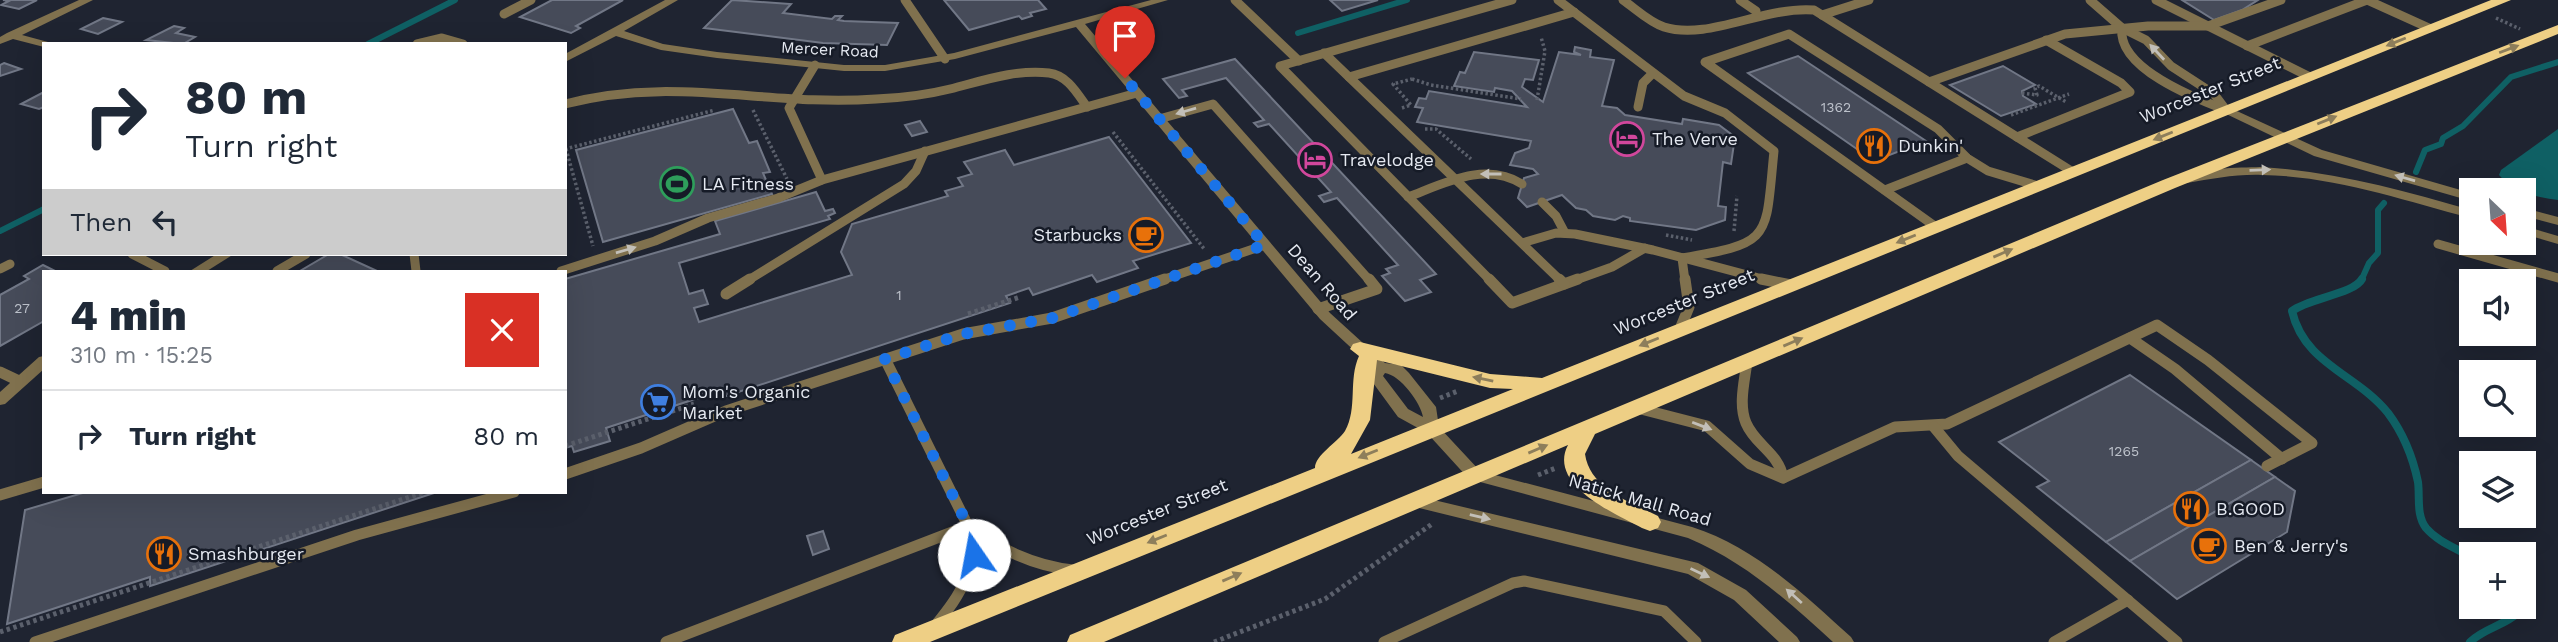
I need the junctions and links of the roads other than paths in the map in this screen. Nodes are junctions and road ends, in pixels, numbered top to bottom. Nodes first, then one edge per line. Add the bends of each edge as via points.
1 (88, 0) edge
2 (531, 0) edge
3 (673, 0) edge
4 (905, 0) edge
5 (1163, 0) edge
6 (1235, 0) edge
7 (1512, 0) edge
8 (1558, 0) edge
9 (1623, 0) edge
10 (1740, 0) edge
11 (1869, 0) edge
12 (2090, 0) edge
13 (2156, 0) edge
14 (2281, 0) edge
15 (2367, 0) edge
16 (2504, 0) edge
17 (1756, 11) junction
18 (1574, 12) junction
19 (504, 14) dead end
20 (1822, 15) junction
21 (1078, 23) junction
22 (2208, 26) junction
23 (2122, 28) junction
24 (2429, 28) junction
25 (2558, 29) edge
26 (0, 32) edge
27 (616, 32) junction
28 (13, 35) junction
29 (2046, 40) junction
30 (0, 41) edge
31 (425, 42) edge
32 (456, 42) edge
33 (42, 43) edge
34 (2247, 46) junction
35 (1324, 53) junction
36 (567, 59) edge
37 (945, 59) junction
38 (1299, 61) junction
39 (815, 65) junction
40 (1653, 73) junction
41 (2308, 76) junction
42 (1349, 77) junction
43 (1928, 82) junction
44 (1137, 93) junction
45 (793, 98) junction
46 (567, 103) edge
47 (1087, 107) junction
48 (1638, 107) dead end
49 (2226, 110) junction
50 (1159, 119) junction
51 (2017, 137) junction
52 (2283, 138) junction
53 (925, 152) junction
54 (1967, 158) junction
55 (2073, 172) junction
56 (822, 180) junction
57 (1457, 181) junction
58 (1522, 184) dead end
59 (2169, 184) junction
60 (2038, 186) junction
61 (1885, 190) junction
62 (2459, 194) edge
63 (1408, 197) junction
64 (1542, 202) dead end
65 (2459, 211) edge
66 (2536, 215) edge
67 (2558, 221) edge
68 (1936, 227) junction
69 (1565, 233) junction
70 (2536, 234) edge
71 (2558, 240) edge
72 (1522, 243) junction
73 (2438, 244) dead end
74 (1265, 245) junction
75 (1645, 248) junction
76 (136, 256) edge
77 (223, 256) edge
78 (303, 256) edge
79 (1682, 258) junction
80 (163, 270) edge
81 (199, 270) edge
82 (279, 270) edge
83 (564, 270) edge
84 (2558, 278) edge
85 (1564, 284) junction
86 (1791, 285) junction
87 (726, 294) dead end
88 (1318, 309) junction
89 (1680, 329) junction
90 (2130, 338) junction
91 (1370, 358) junction
92 (885, 359) junction
93 (1747, 361) junction
94 (42, 363) edge
95 (0, 372) edge
96 (19, 381) junction
97 (1550, 381) junction
98 (0, 400) edge
99 (1636, 408) junction
100 (1934, 428) junction
101 (1432, 429) junction
102 (1587, 429) junction
103 (2282, 459) junction
104 (2267, 466) dead end
105 (567, 473) edge
106 (1475, 475) junction
107 (1783, 478) junction
108 (1303, 480) junction
109 (42, 483) edge
110 (508, 494) edge
111 (0, 495) edge
112 (1413, 501) junction
113 (1650, 522) junction
114 (968, 526) junction
115 (1077, 570) junction
116 (2128, 600) junction
117 (932, 631) junction
118 (35, 642) edge
119 (666, 642) edge
120 (896, 642) edge
121 (904, 642) edge
122 (1079, 642) edge
123 (1384, 642) edge
124 (1696, 642) edge
125 (1791, 642) edge
126 (1845, 642) edge
127 (2054, 642) edge
128 (2178, 642) edge

1 - 28 street
2 - 19 lane
3 - 27 street
4 - 37 lane
5 - 21 street, Mercer Road
6 - 38 lane
7 - 35 lane
8 - 18 lane
9 - 17 lane via 1659,25 1675,30 1698,29
10 - 17 lane
11 - 20 lane
12 - 23 lane
13 - 22 lane
14 - 22 lane
15 - 24 lane
15 - 34 lane
16 - 24 highway, Worcester Street via 2487,12
17 - 20 lane via 1795,6
18 - 40 lane
18 - 42 lane
20 - 43 lane
21 - 37 street, Mercer Road
21 - 44 street, Dean Road
22 - 23 lane
22 - 34 lane
23 - 29 lane
49 -> 23 lane via 2214,94 2164,61 2141,36
23 - 49 lane via 2122,46 2141,65 2182,92
24 -> 41 highway, Worcester Street
52 -> 25 highway
26 - 28 street
27 - 36 street
27 - 39 street, Mercer Road via 670,48
28 - 30 street
28 - 33 street
29 - 43 lane
29 - 51 lane via 2130,92
31 - 32 lane via 442,38
34 - 41 lane
35 - 38 lane
35 - 42 lane
37 - 39 street, Mercer Road via 876,68
38 - 63 lane via 1280,66
39 - 45 lane
40 - 48 lane via 1643,83
40 - 79 lane via 1688,99 1725,113 1774,151 1763,230 1730,250
41 - 49 highway, Worcester Street
42 - 57 lane
43 - 51 lane
44 - 47 lane
44 - 50 street, Dean Road
45 - 46 lane via 644,88
45 - 47 lane via 908,97 1042,72 1067,80
45 - 56 lane via 789,110
47 - 53 lane
49 - 52 street
49 -> 55 highway, Worcester Street
50 - 74 street, Dean Road
88 -> 50 lane via 1377,289 1213,104
51 - 55 lane
52 - 59 highway
62 -> 52 street via 2329,157
53 - 56 lane
53 - 87 lane via 904,184
54 - 60 lane via 1994,174
54 - 61 lane
54 - 61 lane via 1938,129 1789,34 1705,62
55 - 60 highway, Worcester Street
83 -> 56 lane
58 -> 57 lane via 1493,172
57 - 63 lane
57 - 72 lane
59 -> 65 street via 2245,171 2298,171 2354,181
93 -> 59 highway
60 - 68 highway, Worcester Street
61 - 68 lane
63 - 85 lane via 1512,303
64 - 69 lane
66 - 67 street
68 -> 86 highway, Worcester Street
69 - 72 lane
69 - 75 lane
70 - 71 street
72 - 85 lane
73 - 84 lane
74 - 88 street, Dean Road
74 - 92 lane via 1052,318 963,334
75 - 79 lane
75 - 85 lane
76 - 80 lane
77 - 81 street
78 - 82 lane
79 - 86 lane
79 - 89 lane via 1689,307
86 - 89 highway, Worcester Street
88 - 91 street, Dean Road
89 -> 97 highway, Worcester Street
90 - 100 lane
90 - 103 lane via 2175,369
90 - 103 lane via 2157,325 2312,443
97 -> 91 highway via 1490,381
91 - 101 street, Dean Road via 1375,376 1402,413
91 - 101 street, Dean Road via 1396,369 1426,403
91 - 108 highway via 1363,368 1363,410 1356,429 1338,455
92 - 105 lane via 726,411 642,448
92 - 114 lane
93 - 99 highway
93 - 107 lane via 1744,418 1778,459
94 - 96 street
95 - 96 lane
96 - 98 street
97 - 101 highway, Worcester Street
99 - 102 highway
99 -> 107 lane via 1707,426 1750,464
100 - 107 lane via 1903,425 1887,430
100 - 116 lane via 1958,456
101 - 106 street, Dean Road
101 -> 108 highway, Worcester Street
106 -> 102 highway
102 - 113 highway via 1574,454 1580,475 1596,490
103 - 104 lane
106 - 112 highway
106 - 113 street, Natick Mall Road
108 -> 115 highway, Worcester Street
109 - 111 lane
110 - 118 lane via 356,535
122 -> 112 highway
112 -> 125 street via 1676,563 1730,588
126 -> 113 street, Natick Mall Road via 1745,557 1707,538
114 - 115 lane via 1031,563
114 - 117 lane via 974,555 971,573
114 - 119 lane
115 - 117 highway, Worcester Street
116 - 127 lane
116 - 128 lane
117 - 120 highway
117 - 121 highway, Worcester Street
123 - 124 lane via 1524,581 1664,611

